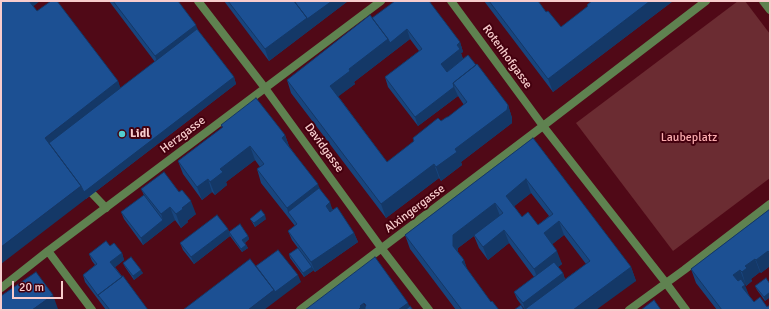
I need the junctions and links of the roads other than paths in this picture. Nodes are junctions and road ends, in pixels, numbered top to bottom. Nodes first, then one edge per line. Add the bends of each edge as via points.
1 (198, 1) edge
2 (381, 1) edge
3 (451, 1) edge
4 (706, 1) edge
5 (763, 1) edge
6 (770, 10) edge
7 (265, 88) junction
8 (544, 126) junction
9 (81, 178) edge
10 (770, 204) edge
11 (106, 208) junction
12 (382, 249) junction
13 (48, 251) junction
14 (666, 283) junction
15 (1, 288) edge
16 (92, 310) edge
17 (300, 310) edge
18 (429, 310) edge
19 (629, 310) edge
20 (686, 310) edge

1 - 7 street, Davidgasse
2 - 7 street, Herzgasse
3 - 8 street, Rotenhofgasse
4 - 8 street
5 - 6 street
7 - 11 street, Herzgasse
7 - 12 street, Davidgasse
8 - 12 street, Alxingergasse
8 - 14 street
9 - 11 street via 84,185
10 - 14 street
11 - 13 street, Herzgasse
12 - 17 street, Alxingergasse
12 - 18 street, Davidgasse
13 - 15 street, Herzgasse
13 - 16 street
14 - 19 street
14 - 20 street

